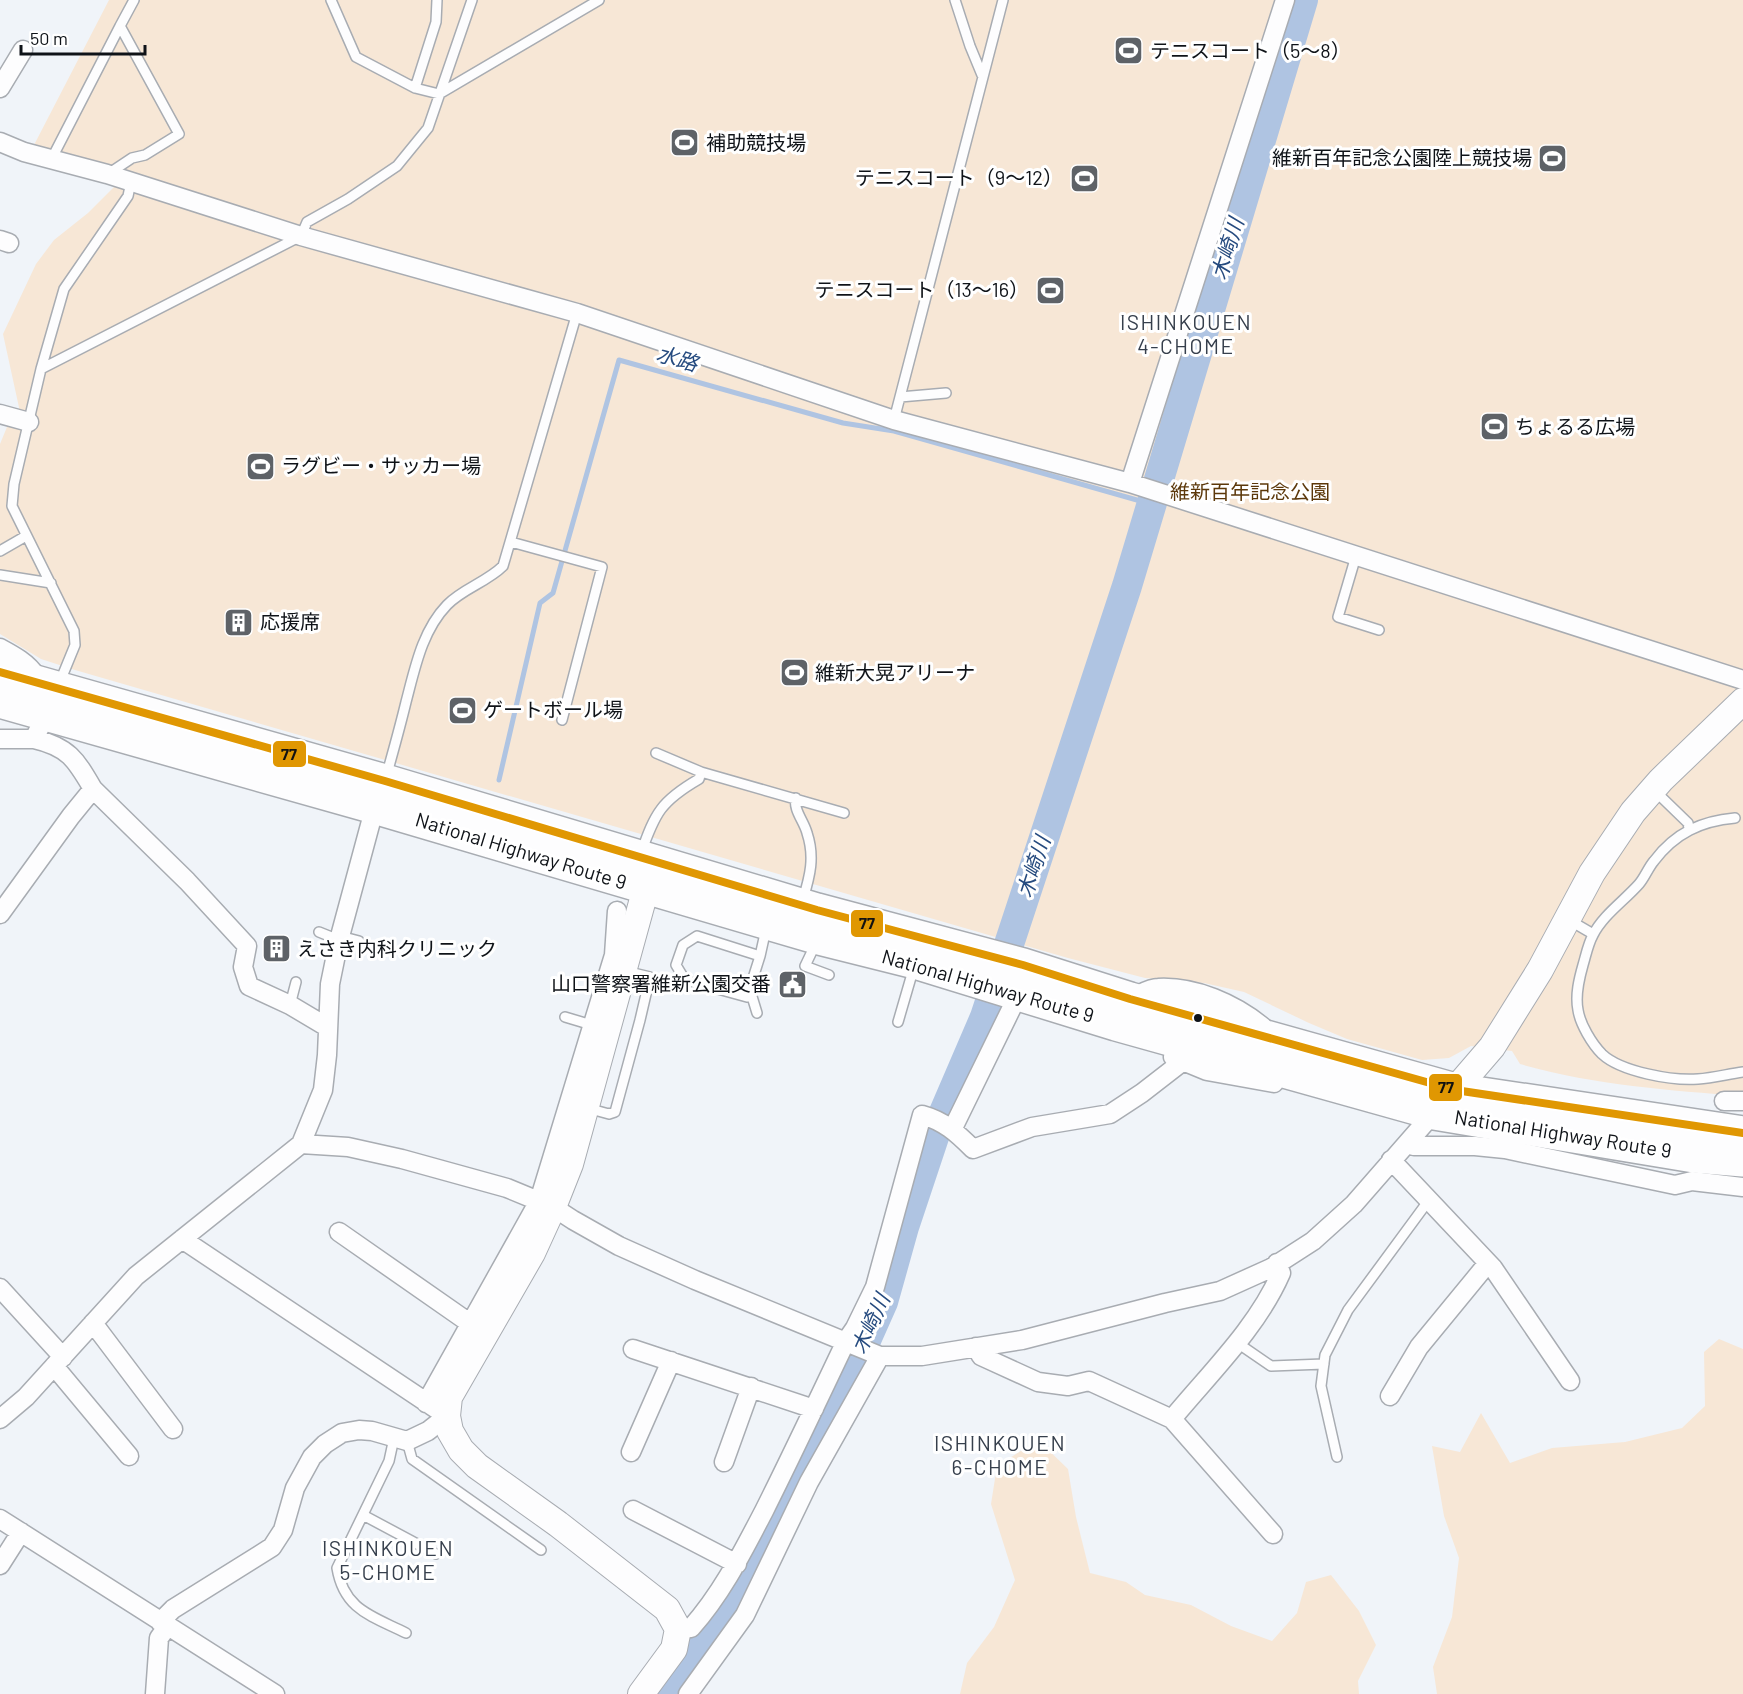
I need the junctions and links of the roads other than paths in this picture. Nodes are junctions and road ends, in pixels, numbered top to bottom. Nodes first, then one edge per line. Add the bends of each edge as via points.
1 (134, 0) edge
2 (331, 0) edge
3 (436, 0) edge
4 (472, 0) edge
5 (599, 0) edge
6 (955, 0) edge
7 (1003, 0) edge
8 (1285, 0) edge
9 (120, 26) junction
10 (23, 50) dead end
11 (982, 75) junction
12 (0, 88) edge
13 (415, 88) junction
14 (439, 94) junction
15 (0, 142) edge
16 (51, 160) junction
17 (107, 174) junction
18 (131, 182) junction
19 (301, 236) junction
20 (577, 314) junction
21 (41, 369) junction
22 (946, 393) dead end
23 (900, 397) junction
24 (0, 414) edge
25 (894, 420) junction
26 (28, 422) junction
27 (1130, 483) junction
28 (26, 536) junction
29 (511, 542) junction
30 (0, 551) edge
31 (1356, 556) junction
32 (0, 575) edge
33 (51, 583) junction
34 (1379, 630) dead end
35 (0, 648) edge
36 (0, 672) edge
37 (1743, 680) edge
38 (1743, 701) edge
39 (29, 708) edge
40 (562, 720) dead end
41 (0, 739) edge
42 (656, 753) dead end
43 (701, 772) junction
44 (93, 789) junction
45 (1653, 790) junction
46 (380, 794) junction
47 (796, 798) junction
48 (844, 813) dead end
49 (1735, 818) dead end
50 (1689, 828) junction
51 (646, 870) junction
52 (801, 904) junction
53 (617, 911) dead end
54 (0, 914) edge
55 (1567, 919) junction
56 (767, 923) junction
57 (319, 932) dead end
58 (1593, 933) junction
59 (339, 938) junction
60 (819, 938) junction
61 (359, 941) dead end
62 (760, 956) junction
63 (915, 962) junction
64 (984, 969) junction
65 (623, 971) junction
66 (829, 975) dead end
67 (296, 982) dead end
68 (1018, 983) junction
69 (750, 990) junction
70 (290, 1005) junction
71 (1123, 1011) junction
72 (757, 1013) dead end
73 (565, 1017) dead end
74 (898, 1022) dead end
75 (327, 1027) junction
76 (599, 1027) junction
77 (1182, 1062) junction
78 (1743, 1072) edge
79 (1308, 1077) junction
80 (1445, 1101) junction
81 (1724, 1101) dead end
82 (1743, 1101) edge
83 (585, 1107) junction
84 (953, 1128) junction
85 (1743, 1133) edge
86 (302, 1143) junction
87 (1407, 1144) junction
88 (1391, 1160) junction
89 (1743, 1160) edge
90 (1743, 1187) edge
91 (1429, 1200) junction
92 (546, 1204) junction
93 (339, 1232) dead end
94 (182, 1239) junction
95 (1277, 1263) junction
96 (1488, 1263) junction
97 (0, 1288) edge
98 (93, 1323) junction
99 (478, 1329) junction
100 (846, 1341) junction
101 (1236, 1342) junction
102 (976, 1347) junction
103 (633, 1349) dead end
104 (880, 1356) junction
105 (59, 1361) junction
106 (671, 1361) junction
107 (1324, 1364) junction
108 (1570, 1381) dead end
109 (751, 1387) junction
110 (1390, 1396) dead end
111 (813, 1409) junction
112 (436, 1410) junction
113 (0, 1419) edge
114 (1172, 1419) junction
115 (173, 1429) dead end
116 (400, 1440) junction
117 (631, 1452) dead end
118 (129, 1456) dead end
119 (1337, 1457) dead end
120 (724, 1462) dead end
121 (633, 1510) dead end
122 (363, 1515) junction
123 (0, 1519) edge
124 (21, 1533) junction
125 (1274, 1534) dead end
126 (541, 1550) dead end
127 (436, 1554) dead end
128 (737, 1564) junction
129 (0, 1565) edge
130 (163, 1624) junction
131 (678, 1629) junction
132 (406, 1633) dead end
133 (156, 1694) edge
134 (274, 1694) edge
135 (641, 1694) edge
136 (688, 1694) edge

1 - 9 lane
2 - 13 lane via 356,57
3 - 13 lane via 436,22
4 - 14 lane
5 - 14 lane
6 - 11 lane
7 - 11 lane
8 - 27 street
9 - 16 lane
9 - 17 lane via 179,134
10 - 12 street
11 - 23 lane
13 - 14 lane
14 - 19 lane via 428,128 397,166 307,222
15 - 16 street
16 - 17 street
17 - 18 street
18 - 19 street
18 - 21 lane via 128,196 64,289
19 - 20 street
19 - 21 lane
20 - 25 street
20 - 29 lane
21 - 26 lane
22 - 23 lane
23 - 25 lane
24 - 26 street
25 - 27 street
26 - 28 lane via 12,506
27 - 31 street
28 - 30 lane
28 - 33 lane
29 - 40 lane via 602,567
29 - 46 lane via 503,566 449,602 427,633
31 - 34 lane via 1338,617
31 - 37 street
32 - 33 lane
33 - 39 lane via 74,631 75,645
35 - 39 street via 33,670
36 - 39 highway, National Highway Route 9
38 - 45 street
39 - 41 street
39 - 44 street via 52,743 75,759
39 - 46 highway, National Highway Route 9
42 - 43 lane
43 - 47 lane
43 - 51 lane via 699,779 675,792 652,821
44 - 54 street
44 - 70 street via 247,946 243,967 249,986
45 - 50 lane
45 - 55 street via 1613,841
46 - 51 highway, National Highway Route 9
46 - 59 street
47 - 48 lane
47 - 52 lane via 812,857
49 - 50 lane
50 - 58 lane via 1667,844 1642,881
51 - 52 highway, National Highway Route 9
51 - 56 highway, National Highway Route 9
51 - 65 street
52 - 64 highway, National Highway Route 9
53 - 76 street via 614,954
55 - 58 lane
55 - 80 street via 1492,1047
56 - 60 highway, National Highway Route 9
56 - 62 lane
57 - 59 lane
58 - 78 lane via 1578,983 1578,1011 1603,1055 1630,1070 1662,1077 1697,1080
59 - 61 lane
59 - 75 street
60 - 63 highway, National Highway Route 9
60 - 66 lane via 805,966
62 - 69 lane
62 - 69 lane via 697,936 683,945 676,965 685,980 747,998
63 - 64 highway, National Highway Route 9
63 - 74 lane
64 - 68 highway, National Highway Route 9
65 - 76 street
65 - 83 lane via 650,977 622,1091 615,1112
67 - 70 lane
68 - 71 highway, National Highway Route 9
68 - 84 street
69 - 72 lane
70 - 75 street
71 - 77 street via 1132,1038
71 - 79 highway, National Highway Route 9
71 - 80 highway, National Highway Route 9 via 1274,1040
73 - 76 lane
75 - 86 street via 323,1090
76 - 83 street
76 - 92 street
77 - 79 street via 1207,1071 1274,1083
77 - 84 street via 1110,1114 1032,1127 973,1149
79 - 80 highway, National Highway Route 9
80 - 85 highway, National Highway Route 9
80 - 87 street
80 - 89 highway, National Highway Route 9 via 1695,1156
81 - 82 street
83 - 92 street via 570,1164
84 - 100 street via 922,1116 875,1287
86 - 92 street via 348,1147 402,1159 507,1188
86 - 94 street
87 - 88 street
87 - 90 street via 1505,1149 1675,1185 1692,1181
88 - 91 street
88 - 95 street via 1353,1204 1313,1241
91 - 96 street
91 - 107 lane via 1348,1310
92 - 99 street via 532,1253
92 - 100 street via 619,1246
93 - 99 street
94 - 98 street via 136,1276
94 - 112 street
95 - 101 street via 1281,1273 1272,1292
95 - 102 street via 1220,1291 1022,1340
96 - 108 street
96 - 110 street via 1419,1347
97 - 105 street
98 - 105 street
98 - 115 street
99 - 112 street via 449,1397
100 - 104 street
100 - 111 street
101 - 107 lane via 1271,1366
101 - 114 street
102 - 104 street via 922,1356
102 - 114 street via 981,1356 1038,1382 1068,1386 1089,1381
103 - 106 street
104 - 136 street via 809,1482 745,1615
105 - 113 street
105 - 118 street
106 - 109 street
106 - 117 street
107 - 119 lane via 1321,1386
109 - 111 street
109 - 120 street
111 - 128 street
112 - 116 street via 428,1431
112 - 131 street via 461,1450 477,1466 667,1609
114 - 125 street
116 - 122 lane
116 - 126 lane via 412,1459
116 - 130 street via 359,1430 342,1433 325,1444 312,1457 295,1488 283,1530 272,1547 173,1609
121 - 128 street
122 - 127 lane
122 - 132 lane via 338,1568 340,1582 356,1608
123 - 124 street
124 - 129 street
124 - 130 street
128 - 131 street via 710,1607 691,1628
130 - 133 street
130 - 134 street
131 - 135 street via 674,1649

